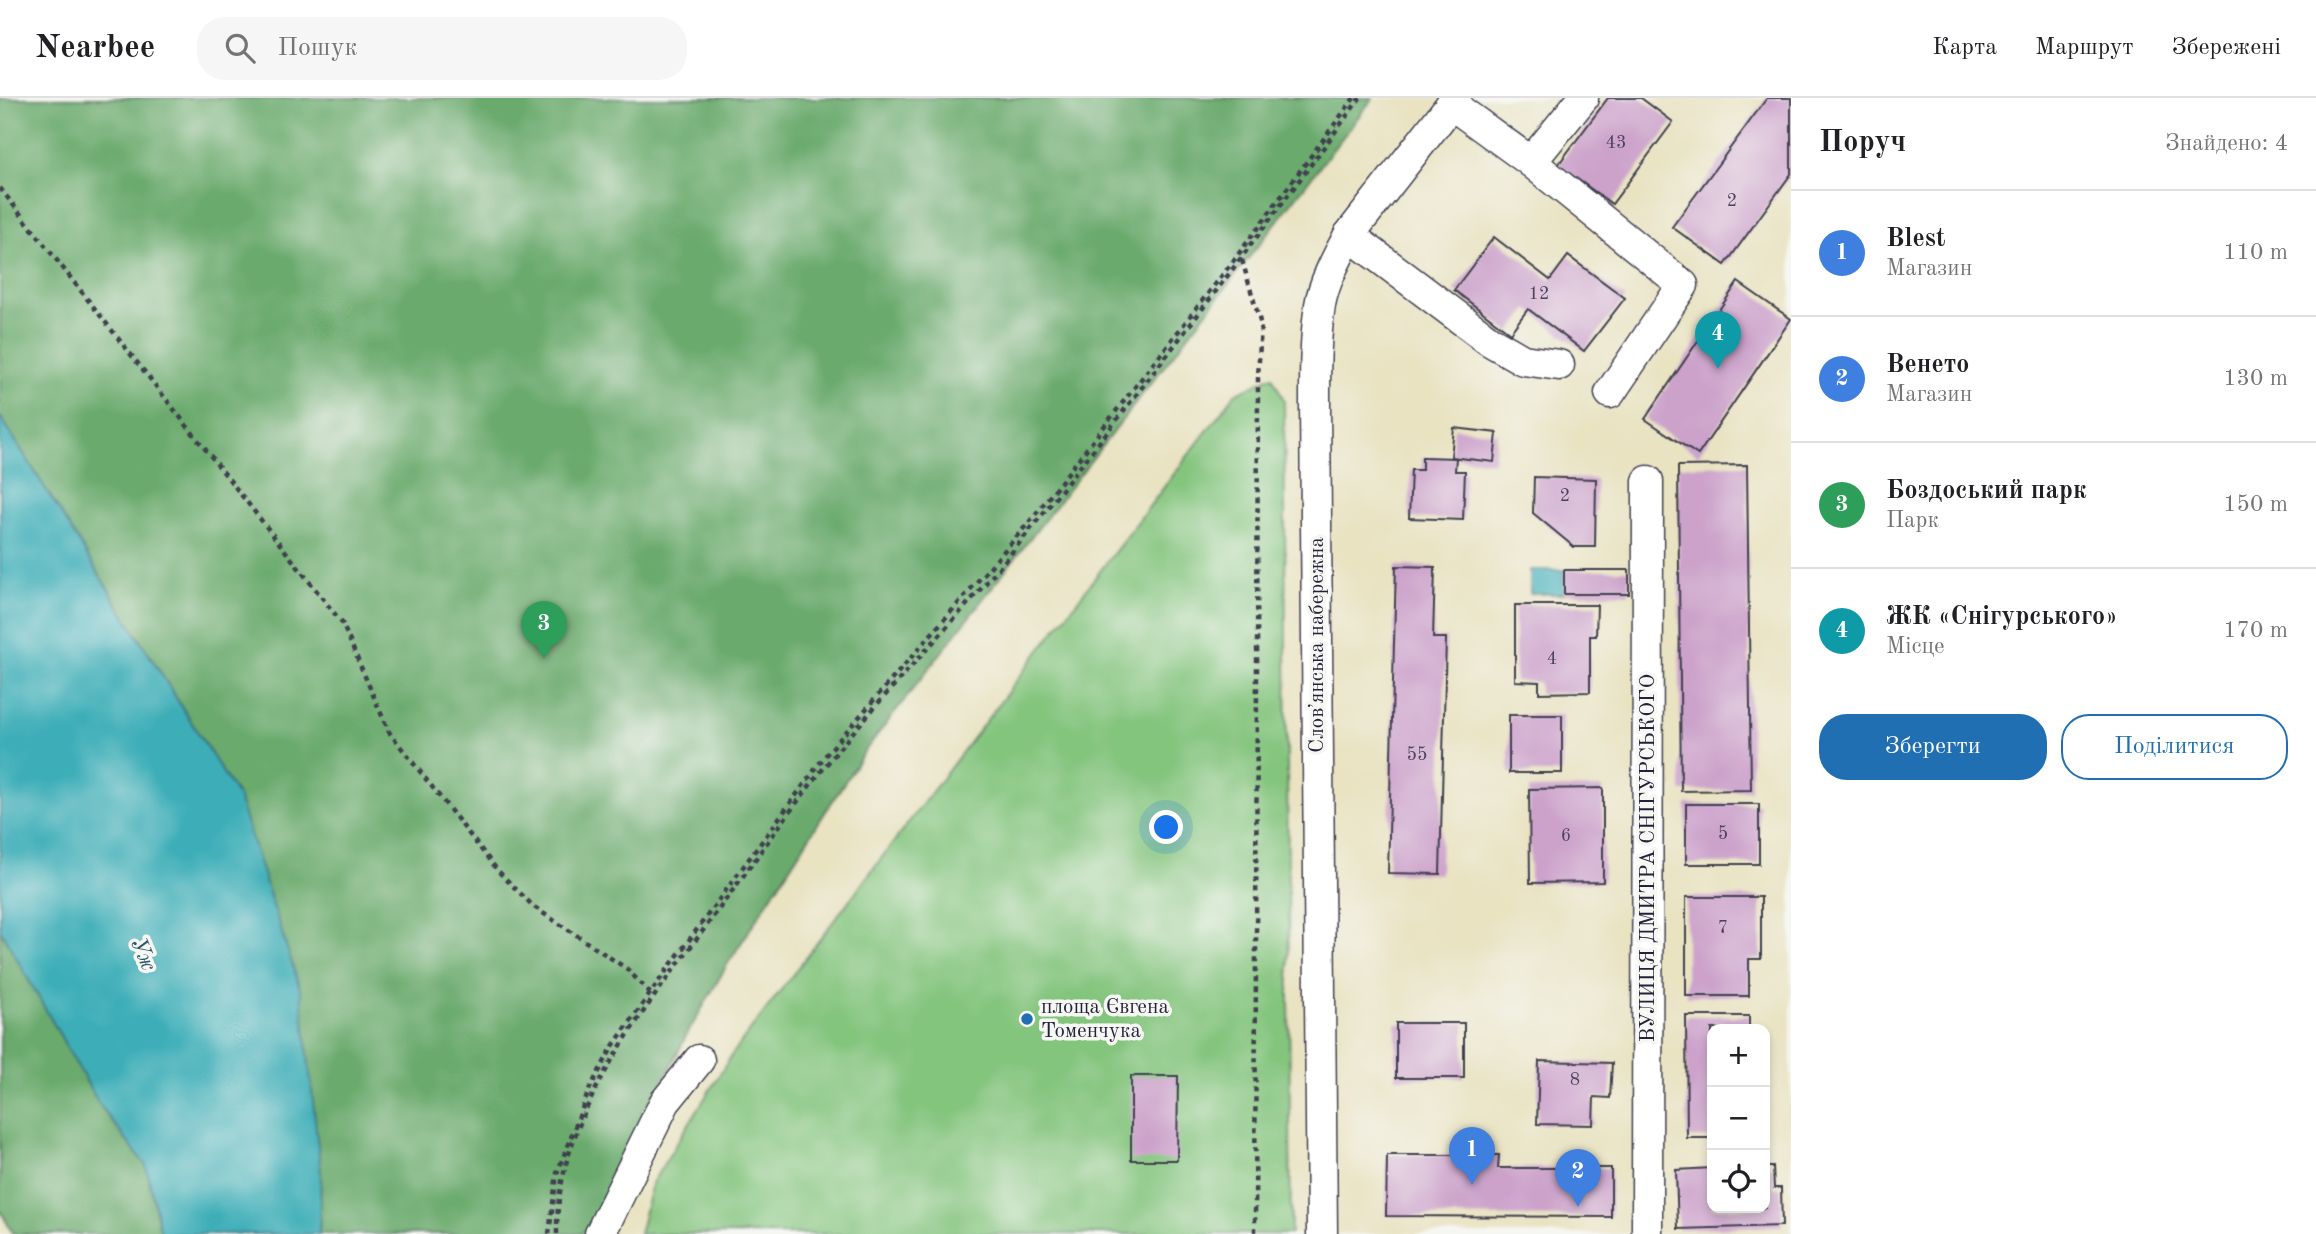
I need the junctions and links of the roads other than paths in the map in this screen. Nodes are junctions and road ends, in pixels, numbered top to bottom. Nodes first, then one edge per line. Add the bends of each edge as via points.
1 (1583, 98) edge
2 (1453, 101) edge
3 (1531, 162) junction
4 (1349, 235) junction
5 (1559, 365) dead end
6 (1610, 393) dead end
7 (1648, 481) dead end
8 (699, 1060) dead end
9 (600, 1234) edge
10 (1322, 1234) edge
11 (1647, 1234) edge

1 - 3 street
2 - 3 street
2 - 4 street, Словʼянська набережна
3 - 6 street via 1683,285
4 - 5 street via 1490,341 1523,360
4 - 10 street, Словʼянська набережна via 1320,302 1315,355
7 - 11 street, ВУЛИЦЯ ДМИТРА СНІГУРСЬКОГО
8 - 9 street via 665,1102

